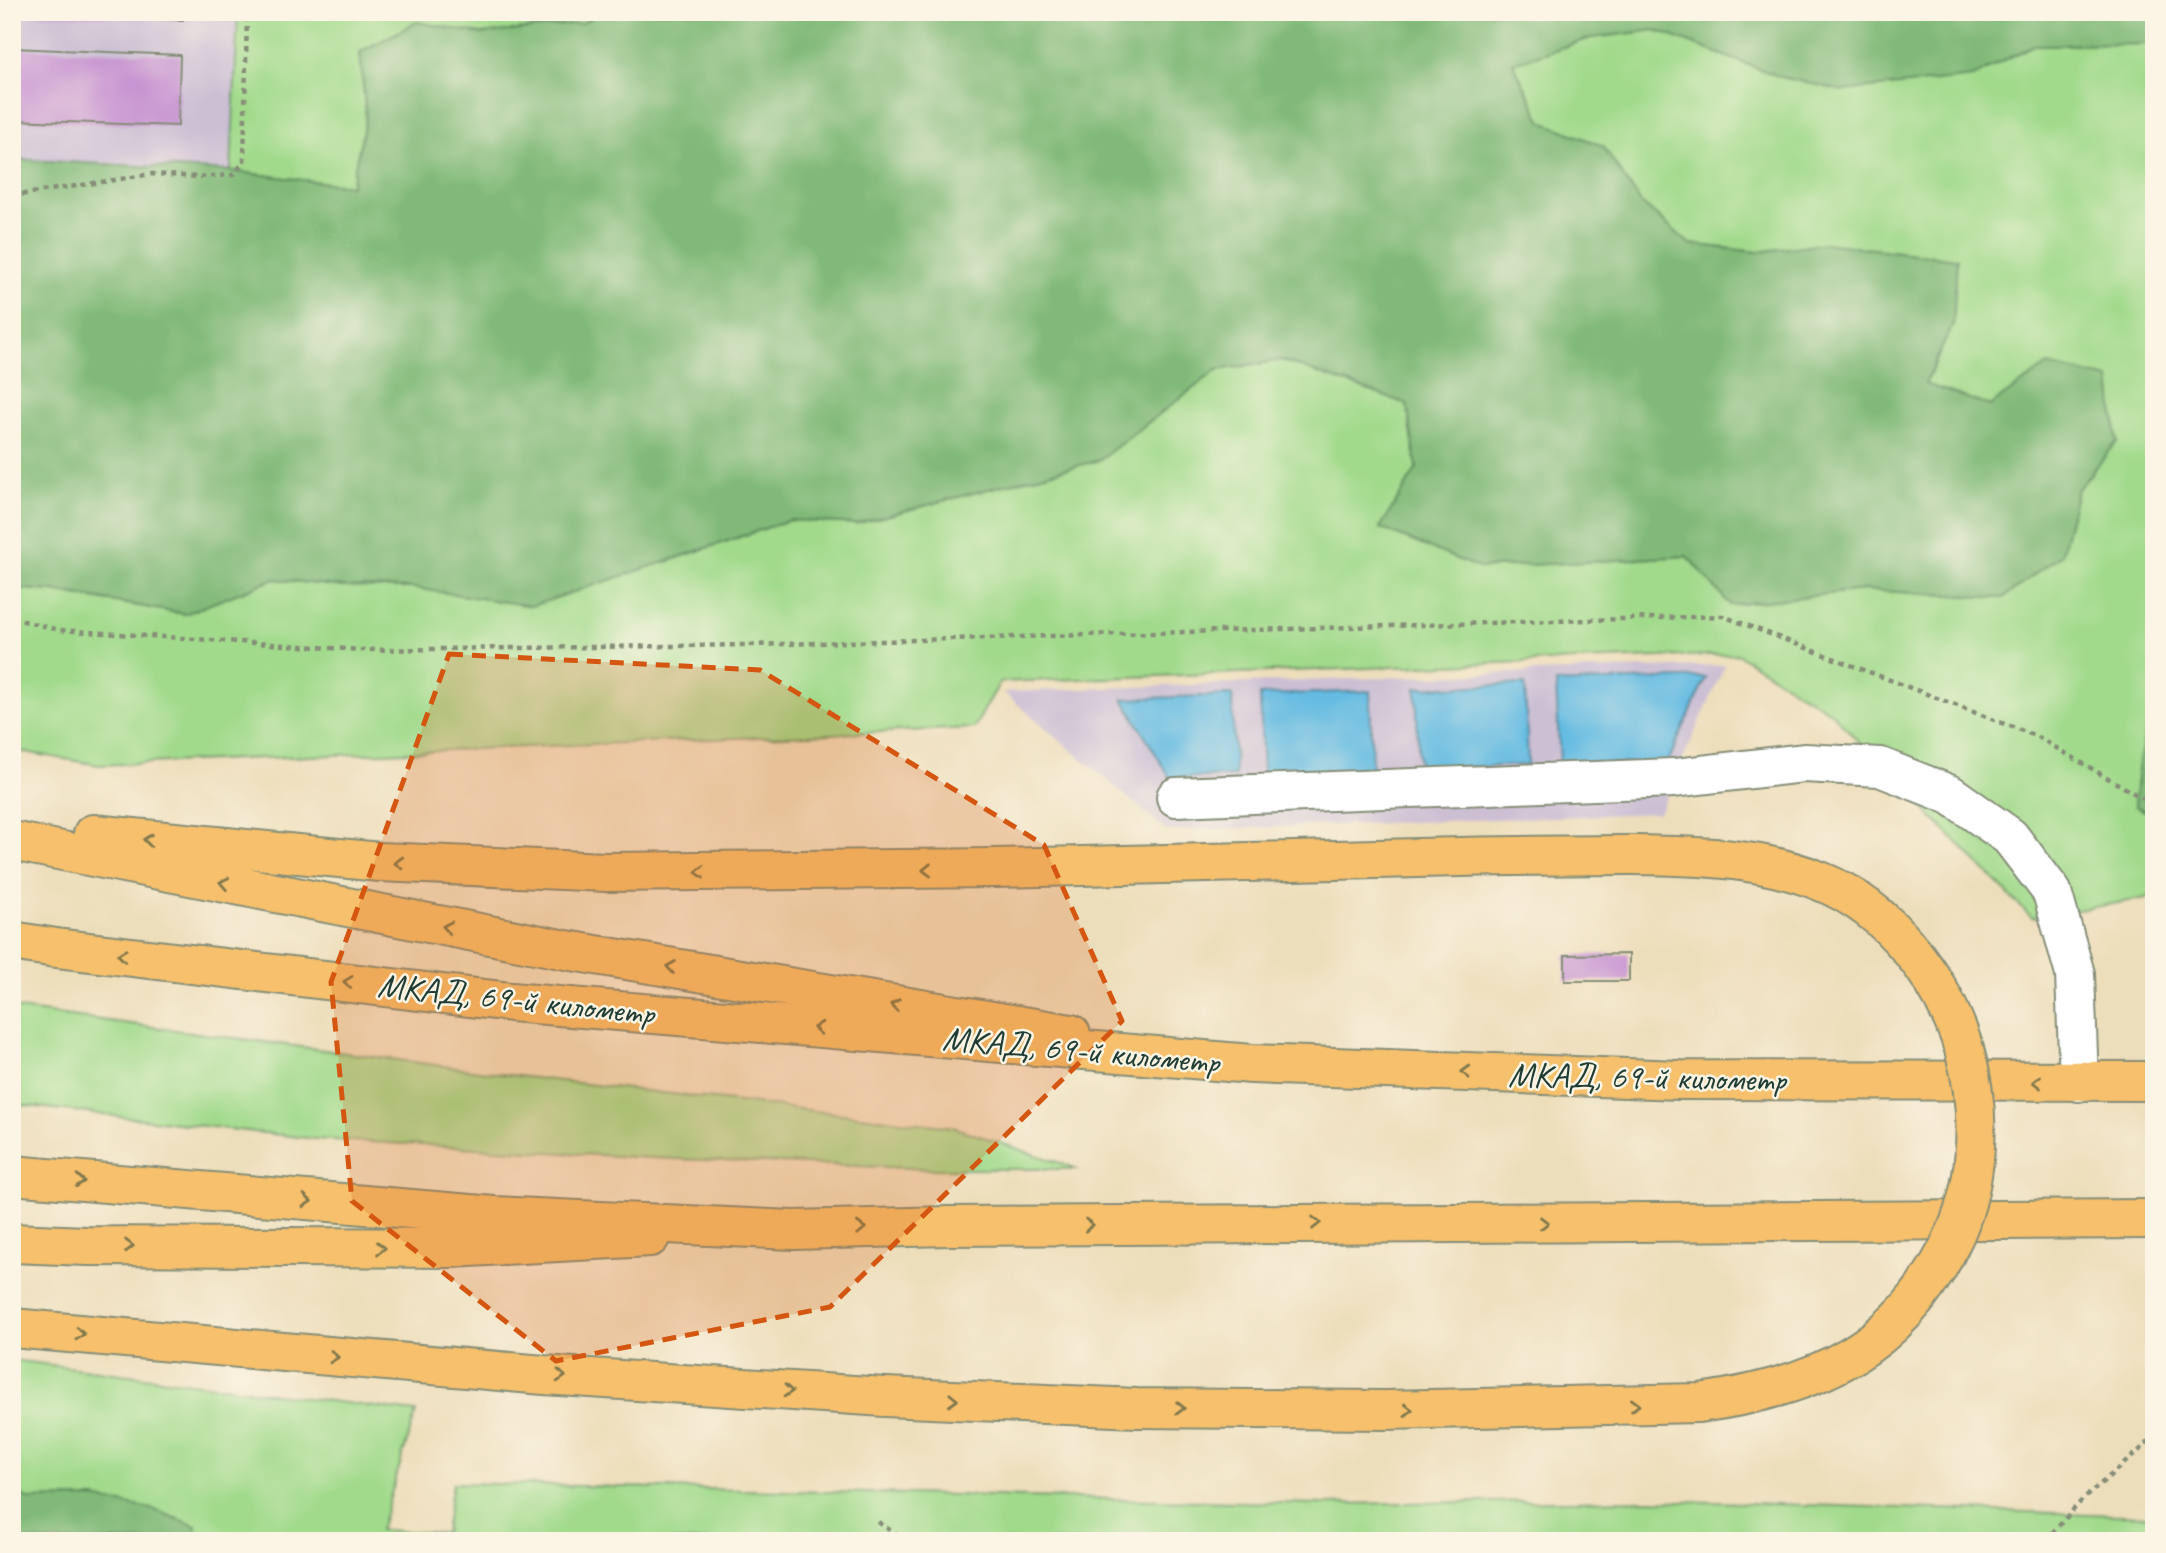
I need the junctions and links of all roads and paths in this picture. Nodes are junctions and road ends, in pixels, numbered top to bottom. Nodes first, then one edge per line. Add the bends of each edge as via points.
1 (247, 12) edge
2 (12, 196) edge
3 (12, 618) edge
4 (1175, 797) dead end
5 (2154, 805) edge
6 (12, 826) edge
7 (12, 841) edge
8 (12, 940) edge
9 (1252, 1064) junction
10 (2154, 1081) edge
11 (2078, 1082) junction
12 (12, 1175) edge
13 (2154, 1219) edge
14 (793, 1230) junction
15 (12, 1243) edge
16 (12, 1328) edge
17 (2154, 1435) edge
18 (878, 1522) dead end
19 (906, 1541) edge
20 (2045, 1541) edge

1 - 2 path via 244,162 233,175 152,174
3 - 5 path via 58,630 361,650 750,645 1723,616 2036,736
4 - 11 lane via 1674,778 1804,763 1880,767 1951,794 2010,837 2052,892 2075,974
16 -> 6 main road, bridge via 544,1375 885,1397 1137,1408 1385,1410 1699,1403 1782,1387 1819,1373 1887,1332 1938,1268 1956,1231 1969,1192 1975,1138 1970,1070 1941,993 1891,929 1859,903 1824,882 1782,868 1703,856 1572,855 606,872 380,862
9 -> 7 main road via 566,950
9 -> 8 main road, МКАД, 69-й километр via 511,1002
11 -> 9 main road, МКАД, 69-й километр via 1680,1080
10 - 11 main road, МКАД, 69-й километр
12 -> 14 main road via 494,1216
14 -> 13 main road
15 -> 14 main road via 452,1248
17 - 20 path via 2083,1499
18 - 19 path

